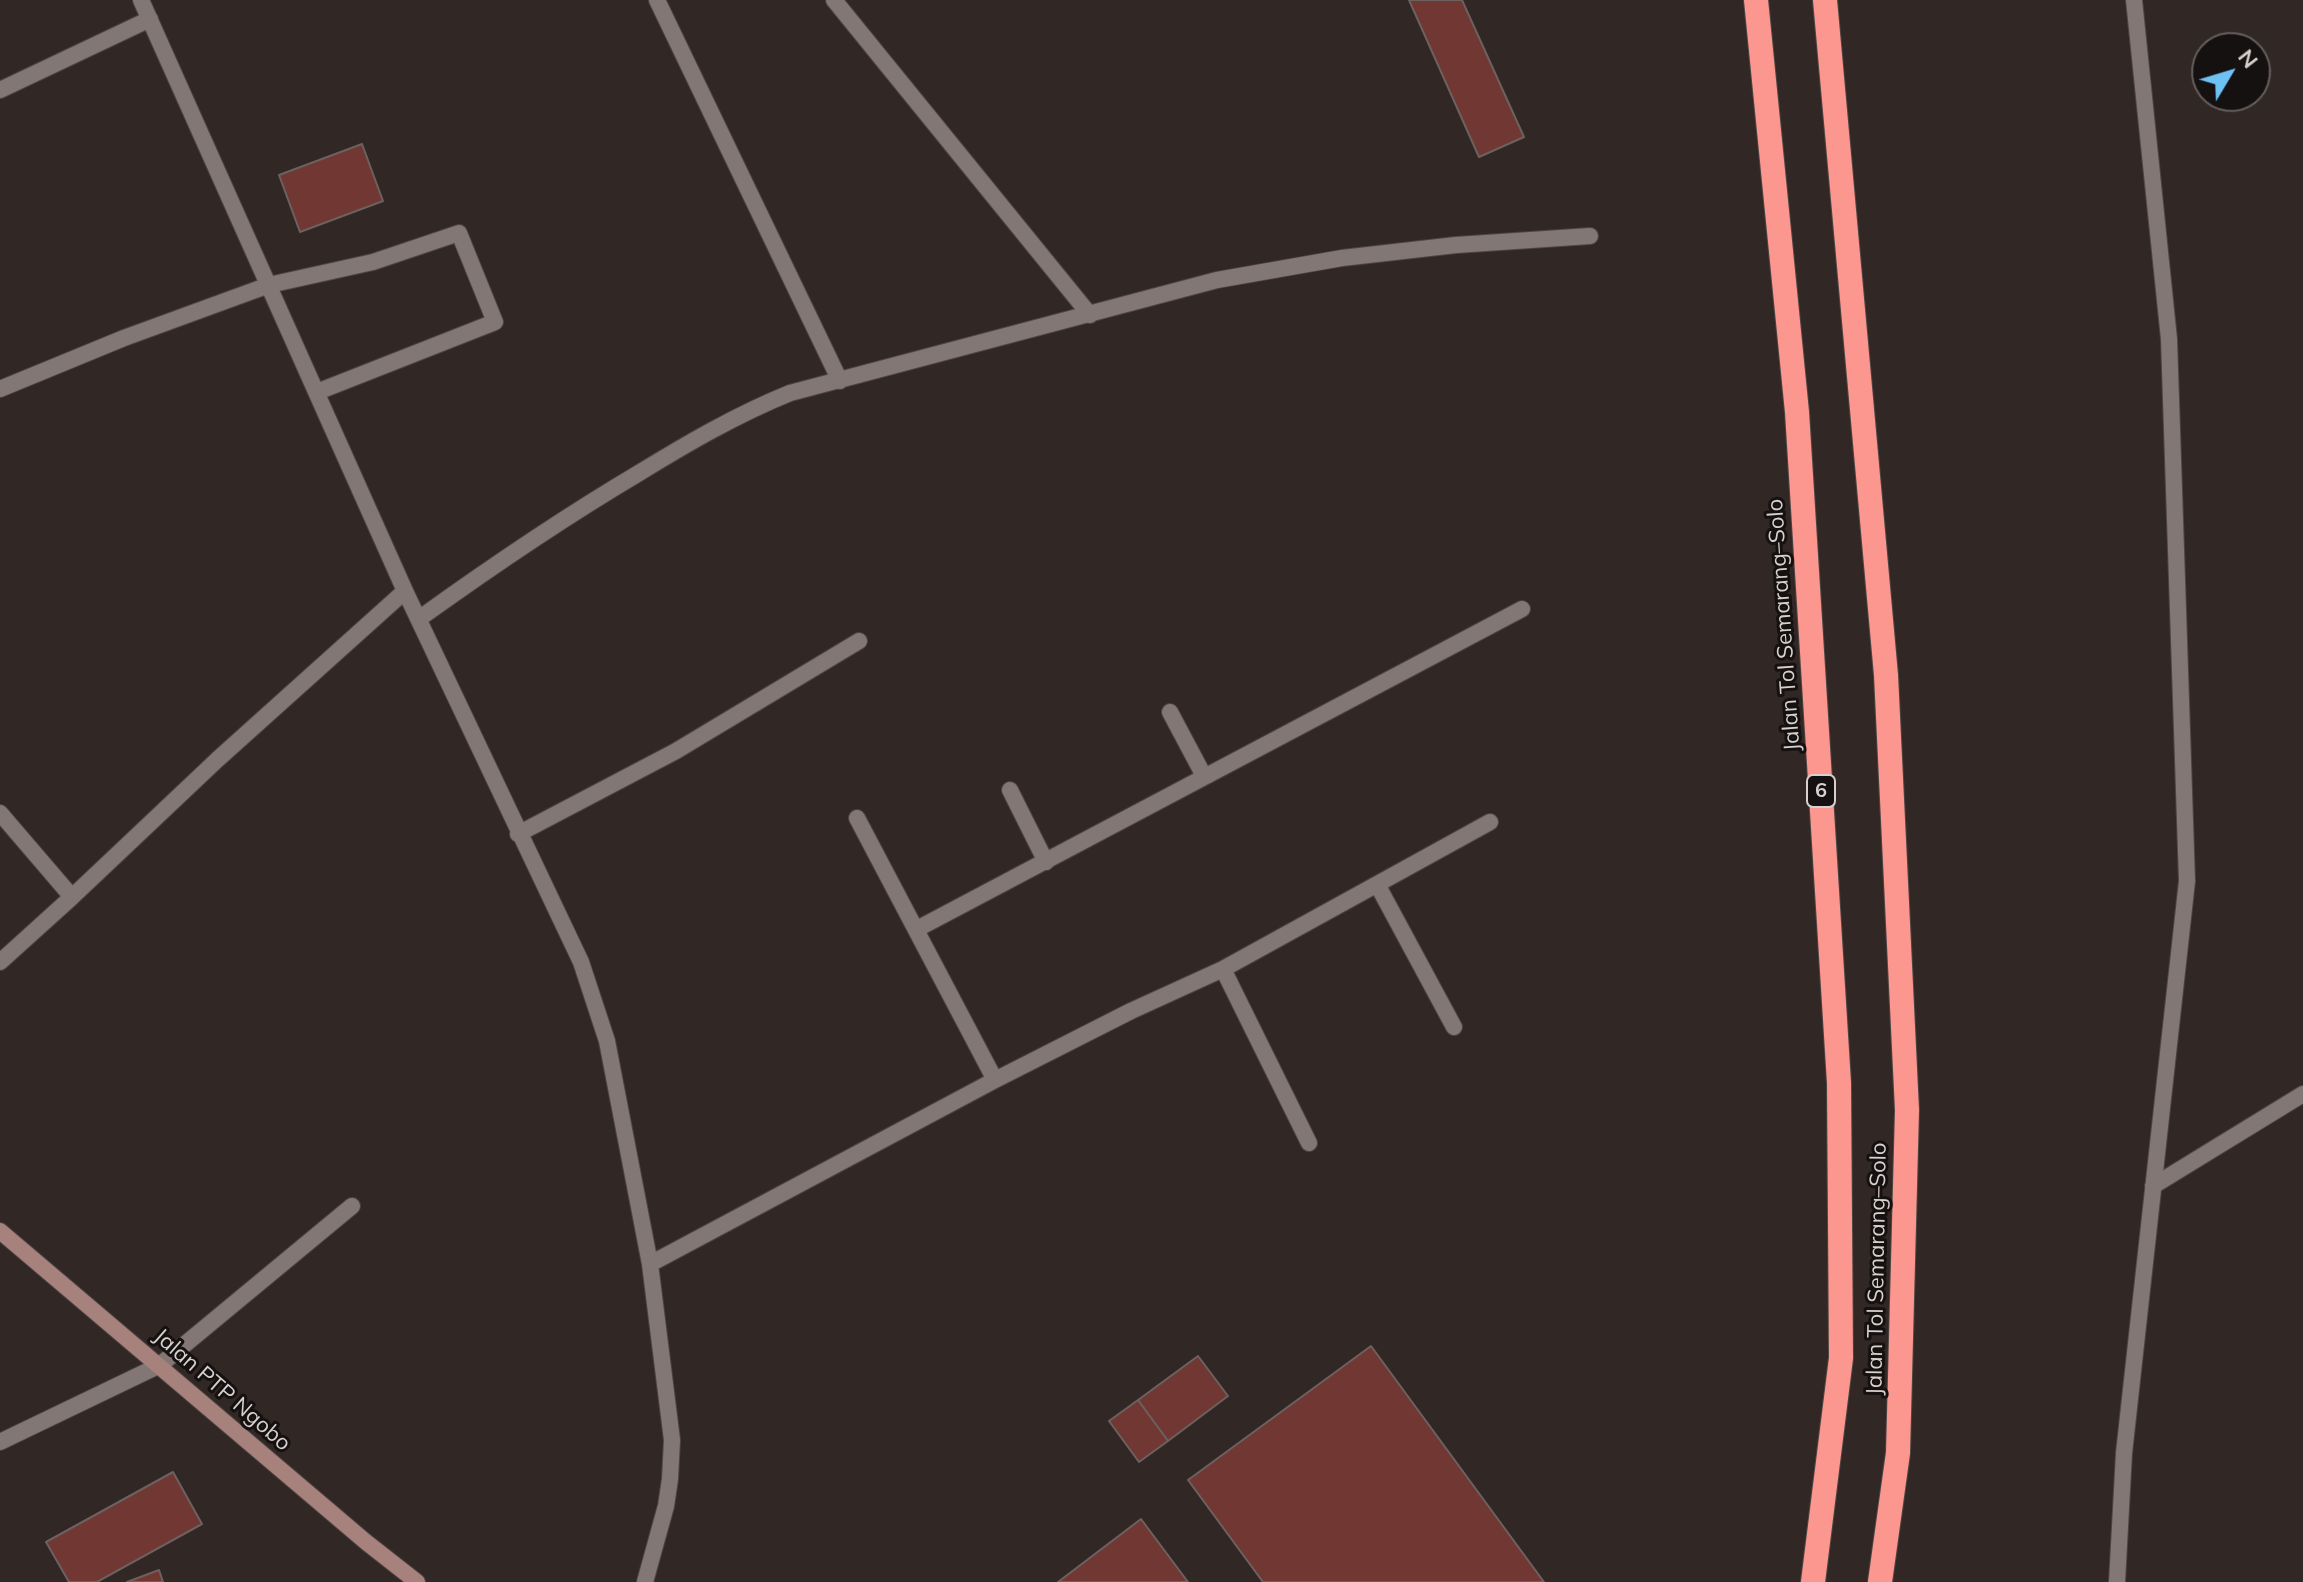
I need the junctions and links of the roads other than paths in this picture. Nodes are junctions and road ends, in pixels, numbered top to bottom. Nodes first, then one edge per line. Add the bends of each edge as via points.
1 (141, 0) edge
2 (657, 0) edge
3 (834, 0) edge
4 (1756, 0) edge
5 (1825, 0) edge
6 (2134, 0) edge
7 (150, 19) junction
8 (0, 90) edge
9 (1590, 236) dead end
10 (269, 285) junction
11 (1090, 315) junction
12 (840, 381) junction
13 (0, 389) edge
14 (317, 392) junction
15 (405, 591) junction
16 (1522, 609) dead end
17 (420, 618) junction
18 (859, 641) dead end
19 (1170, 712) dead end
20 (1204, 776) junction
21 (1010, 790) dead end
22 (0, 813) edge
23 (857, 818) dead end
24 (1490, 822) dead end
25 (518, 834) junction
26 (1046, 862) junction
27 (1378, 886) junction
28 (72, 897) junction
29 (917, 929) junction
30 (0, 962) edge
31 (1223, 969) junction
32 (1454, 1027) dead end
33 (995, 1080) junction
34 (2303, 1094) edge
35 (1309, 1143) dead end
36 (2153, 1186) junction
37 (352, 1206) dead end
38 (0, 1231) edge
39 (650, 1264) junction
40 (160, 1365) junction
41 (0, 1442) edge
42 (417, 1582) edge
43 (645, 1582) edge
44 (1813, 1582) edge
45 (1880, 1582) edge
46 (2117, 1582) edge

1 - 7 street
2 - 12 street
3 - 11 street
4 - 44 highway, Jalan Tol Semarang–Solo / 6 via 1797,412 1839,1083 1841,1358
5 - 45 highway, Jalan Tol Semarang–Solo via 1886,675 1907,1110 1898,1453
6 - 36 street via 2169,339 2187,881
7 - 8 street
7 - 10 street
9 - 11 street via 1342,258 1217,280
10 - 13 street
10 - 14 street
10 - 14 street via 373,262 459,233 495,322
11 - 12 street
12 - 17 street via 746,411 684,445 519,547
14 - 15 street
15 - 17 street
15 - 28 street
16 - 20 street
17 - 25 street
18 - 25 street via 676,751
19 - 20 street
20 - 26 street
21 - 26 street
22 - 28 street
23 - 29 street
24 - 27 street
25 - 39 street via 581,962 607,1041
26 - 29 street
27 - 31 street
27 - 32 street
28 - 30 street
29 - 33 street
31 - 33 street
31 - 35 street
33 - 39 street
34 - 36 street
36 - 46 street via 2124,1453
37 - 40 street
38 - 40 main road, Jalan PTP Ngobo
39 - 43 street via 672,1440 666,1506
40 - 41 street
40 - 42 main road, Jalan PTP Ngobo

